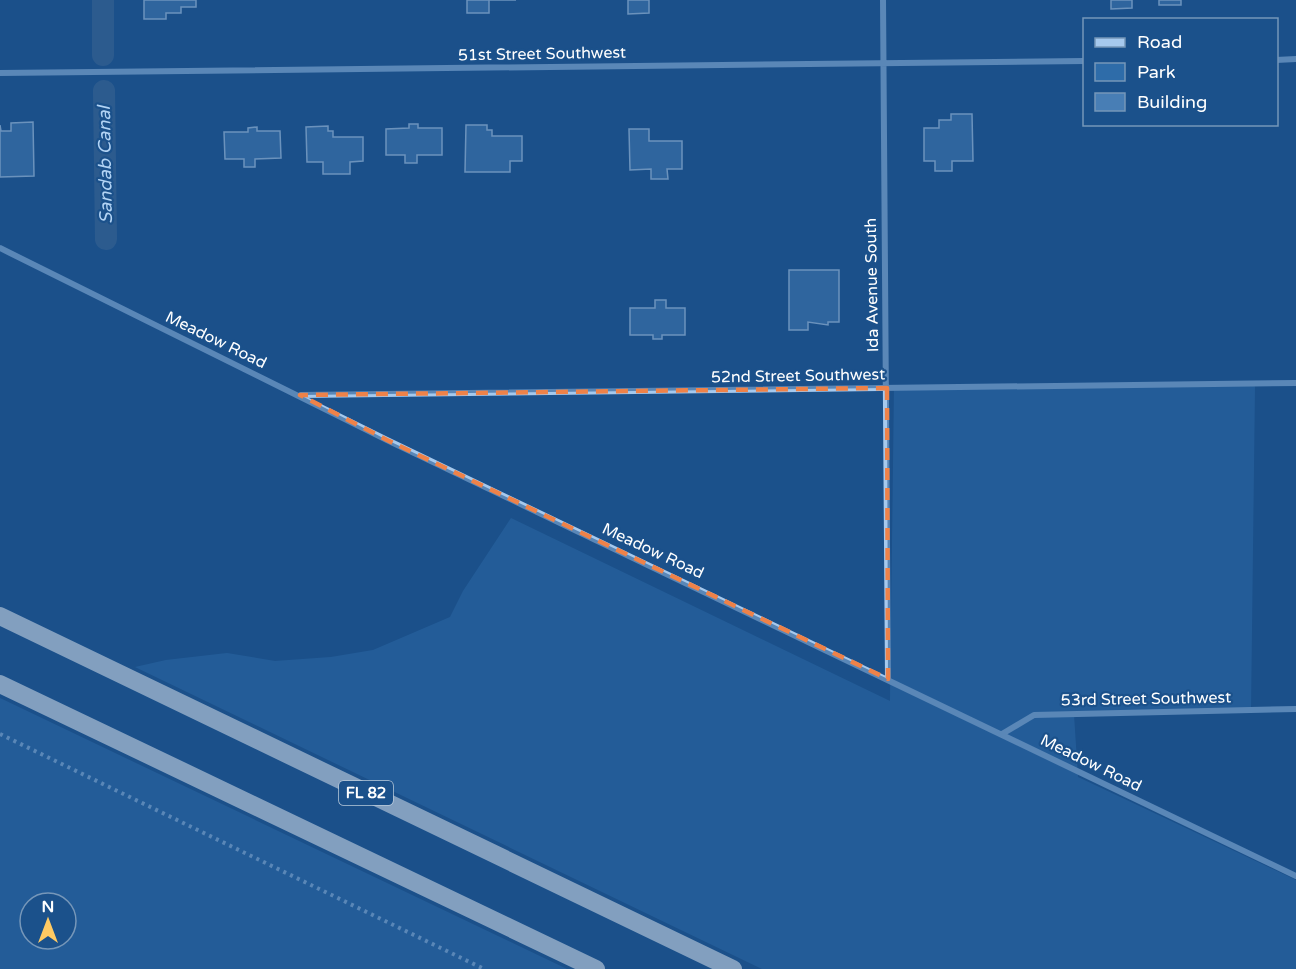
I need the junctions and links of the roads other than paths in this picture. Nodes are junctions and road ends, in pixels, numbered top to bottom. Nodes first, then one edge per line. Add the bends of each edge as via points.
1 (883, 0) edge
2 (1278, 60) edge
3 (1296, 60) edge
4 (1083, 61) edge
5 (884, 63) junction
6 (0, 73) edge
7 (0, 248) edge
8 (1296, 383) edge
9 (887, 388) junction
10 (300, 395) junction
11 (0, 616) edge
12 (888, 678) junction
13 (0, 684) edge
14 (1296, 709) edge
15 (1002, 735) junction
16 (1296, 876) edge
17 (596, 969) edge
18 (733, 969) edge

1 - 5 street, Ida Avenue South
2 - 3 street
4 - 5 street, 51st Street Southwest
5 - 6 street, 51st Street Southwest
5 - 9 street, Ida Avenue South
7 - 10 street, Meadow Road
8 - 9 street, 52nd Street Southwest
9 - 10 street, 52nd Street Southwest
9 - 12 street, Ida Avenue South
10 - 12 street, Meadow Road
11 - 18 highway, FL 82
12 - 15 street, Meadow Road
13 - 17 highway
14 - 15 street, 53rd Street Southwest via 1034,715
15 - 16 street, Meadow Road

